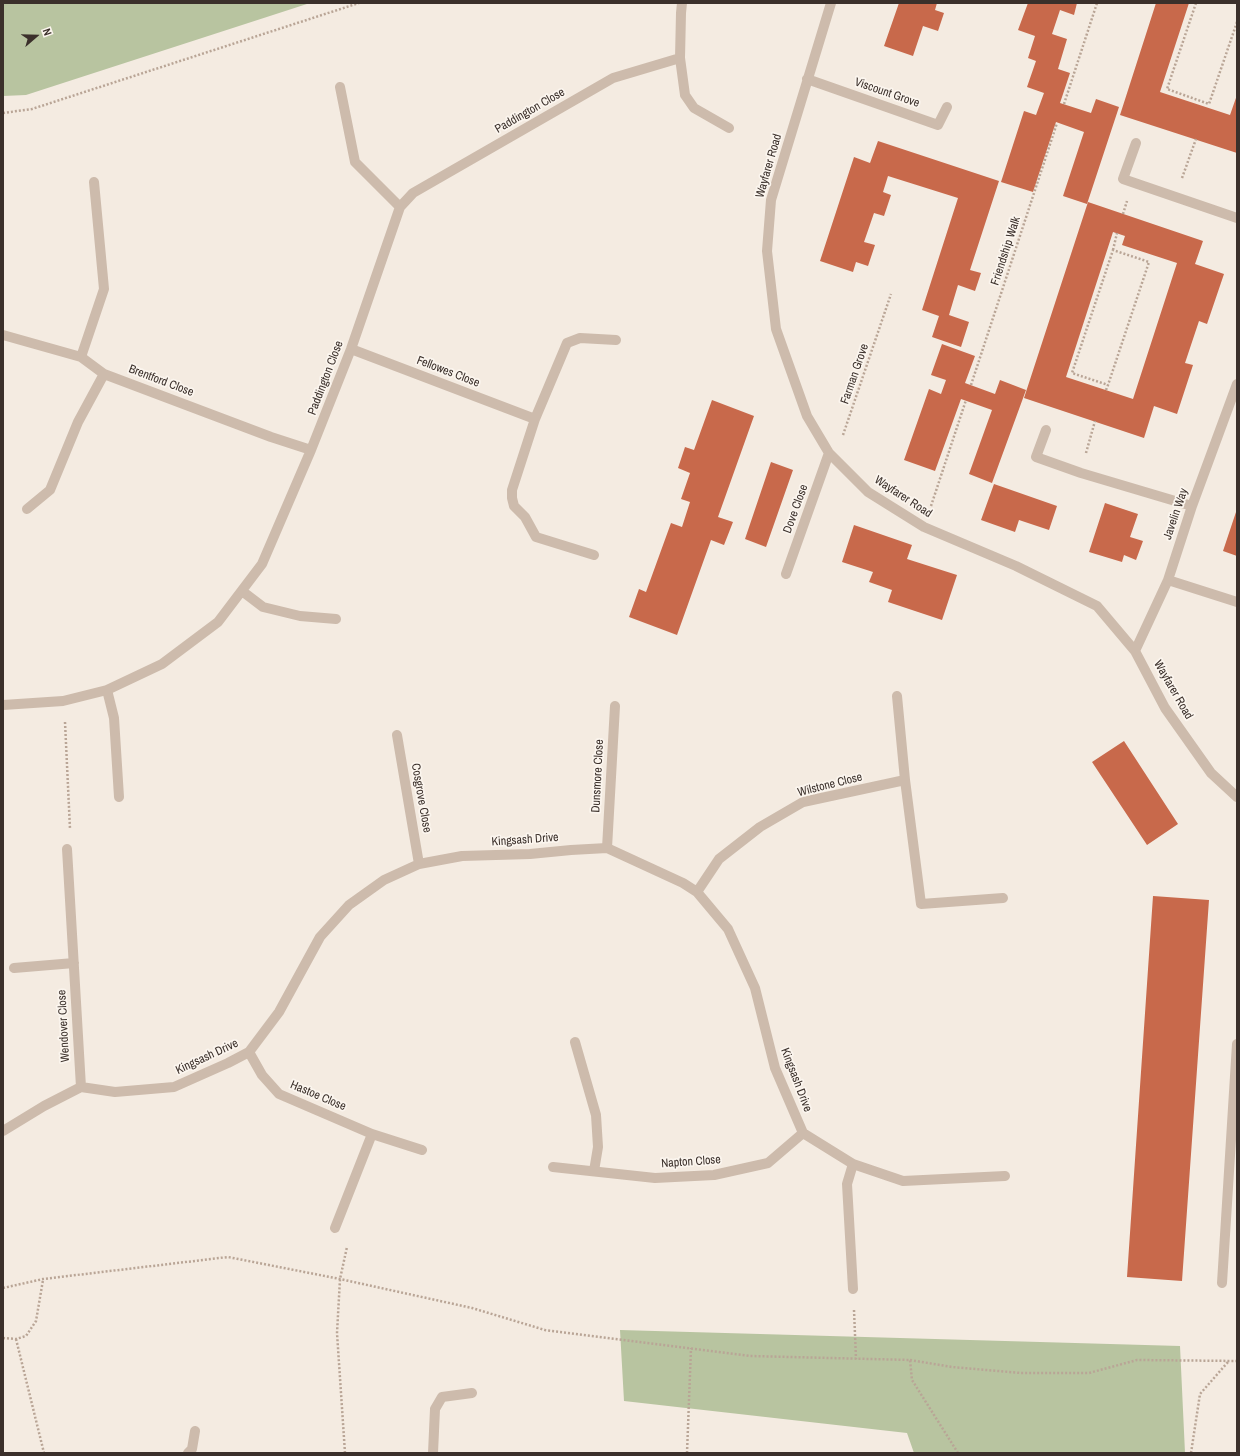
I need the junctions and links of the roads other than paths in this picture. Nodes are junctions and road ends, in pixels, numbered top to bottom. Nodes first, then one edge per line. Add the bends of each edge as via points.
1 (682, 3) edge
2 (831, 3) edge
3 (680, 58) junction
4 (807, 79) junction
5 (340, 87) dead end
6 (947, 107) dead end
7 (729, 128) dead end
8 (1136, 143) dead end
9 (94, 182) dead end
10 (400, 207) junction
11 (1237, 218) edge
12 (3, 335) edge
13 (616, 340) dead end
14 (351, 349) junction
15 (81, 357) junction
16 (104, 374) junction
17 (1237, 384) edge
18 (536, 419) junction
19 (1046, 430) dead end
20 (311, 450) junction
21 (832, 456) junction
22 (1192, 506) junction
23 (27, 509) dead end
24 (594, 555) dead end
25 (786, 574) dead end
26 (1168, 580) junction
27 (242, 591) junction
28 (1237, 602) edge
29 (336, 619) dead end
30 (1136, 651) junction
31 (107, 690) junction
32 (897, 696) dead end
33 (3, 705) edge
34 (615, 706) dead end
35 (397, 735) dead end
36 (905, 780) junction
37 (119, 797) dead end
38 (1237, 797) edge
39 (607, 848) junction
40 (67, 849) road end
41 (419, 864) junction
42 (697, 892) junction
43 (1003, 898) dead end
44 (74, 963) junction
45 (14, 968) dead end
46 (575, 1042) dead end
47 (1237, 1044) edge
48 (249, 1052) junction
49 (81, 1087) junction
50 (3, 1131) edge
51 (803, 1133) junction
52 (372, 1134) junction
53 (422, 1150) dead end
54 (853, 1164) junction
55 (553, 1167) dead end
56 (594, 1171) junction
57 (1005, 1176) dead end
58 (336, 1228) road end
59 (1222, 1283) dead end
60 (853, 1289) road end
61 (472, 1393) dead end
62 (195, 1431) dead end
63 (188, 1453) edge
64 (433, 1453) edge

1 - 3 street
2 - 4 street, Wayfarer Road
3 - 7 street via 685,95 694,108
3 - 10 street, Paddington Close via 613,78 413,193
4 - 6 street, Viscount Grove via 938,125
4 - 21 street, Wayfarer Road via 771,200 767,251 776,329 808,416
5 - 10 street via 355,162
8 - 11 street via 1124,179
9 - 15 street via 104,289
10 - 14 street, Paddington Close
12 - 15 street, Brentford Close
13 - 18 street via 580,338 567,343
14 - 18 street, Fellowes Close
14 - 20 street, Paddington Close
15 - 16 street, Brentford Close
16 - 20 street, Brentford Close
16 - 23 street via 78,422 50,490
17 - 22 street, Javelin Way
18 - 24 street via 512,490 514,506 536,536
19 - 22 street via 1036,457
20 - 27 street, Paddington Close via 262,564
21 - 25 street, Dove Close
21 - 30 street, Wayfarer Road via 868,492 924,527 1016,566 1097,606
22 - 26 street, Javelin Way
26 - 28 street
26 - 30 street, Javelin Way
27 - 29 street via 263,607 300,616
27 - 31 street, Paddington Close via 218,622 162,664
30 - 38 street, Wayfarer Road via 1165,708 1211,772
31 - 33 street, Paddington Close via 63,701
31 - 37 street via 114,718
32 - 36 street
34 - 39 street, Dunsmore Close
35 - 41 street, Cosgrove Close
36 - 42 street, Wilstone Close via 803,802 760,827 719,859
36 - 43 street via 921,904
39 - 41 street, Kingsash Drive via 462,856
39 - 42 street, Kingsash Drive
40 - 44 street, Wendover Close
41 - 48 street, Kingsash Drive via 384,880 349,906 320,937 279,1012
42 - 51 street, Kingsash Drive via 728,929 755,988 775,1068
44 - 45 street
44 - 49 street, Wendover Close
46 - 56 street via 596,1115 598,1147
47 - 59 street
48 - 49 street, Kingsash Drive via 174,1087 115,1092
48 - 52 street, Hastoe Close via 262,1075 280,1094
49 - 50 street
51 - 54 street
51 - 56 street, Napton Close via 768,1163 714,1176 655,1178
52 - 53 street, Hastoe Close
52 - 58 street
54 - 57 street via 903,1181
54 - 60 street via 848,1184
55 - 56 street, Napton Close
61 - 64 street via 442,1397 435,1409
62 - 63 street via 192,1449

